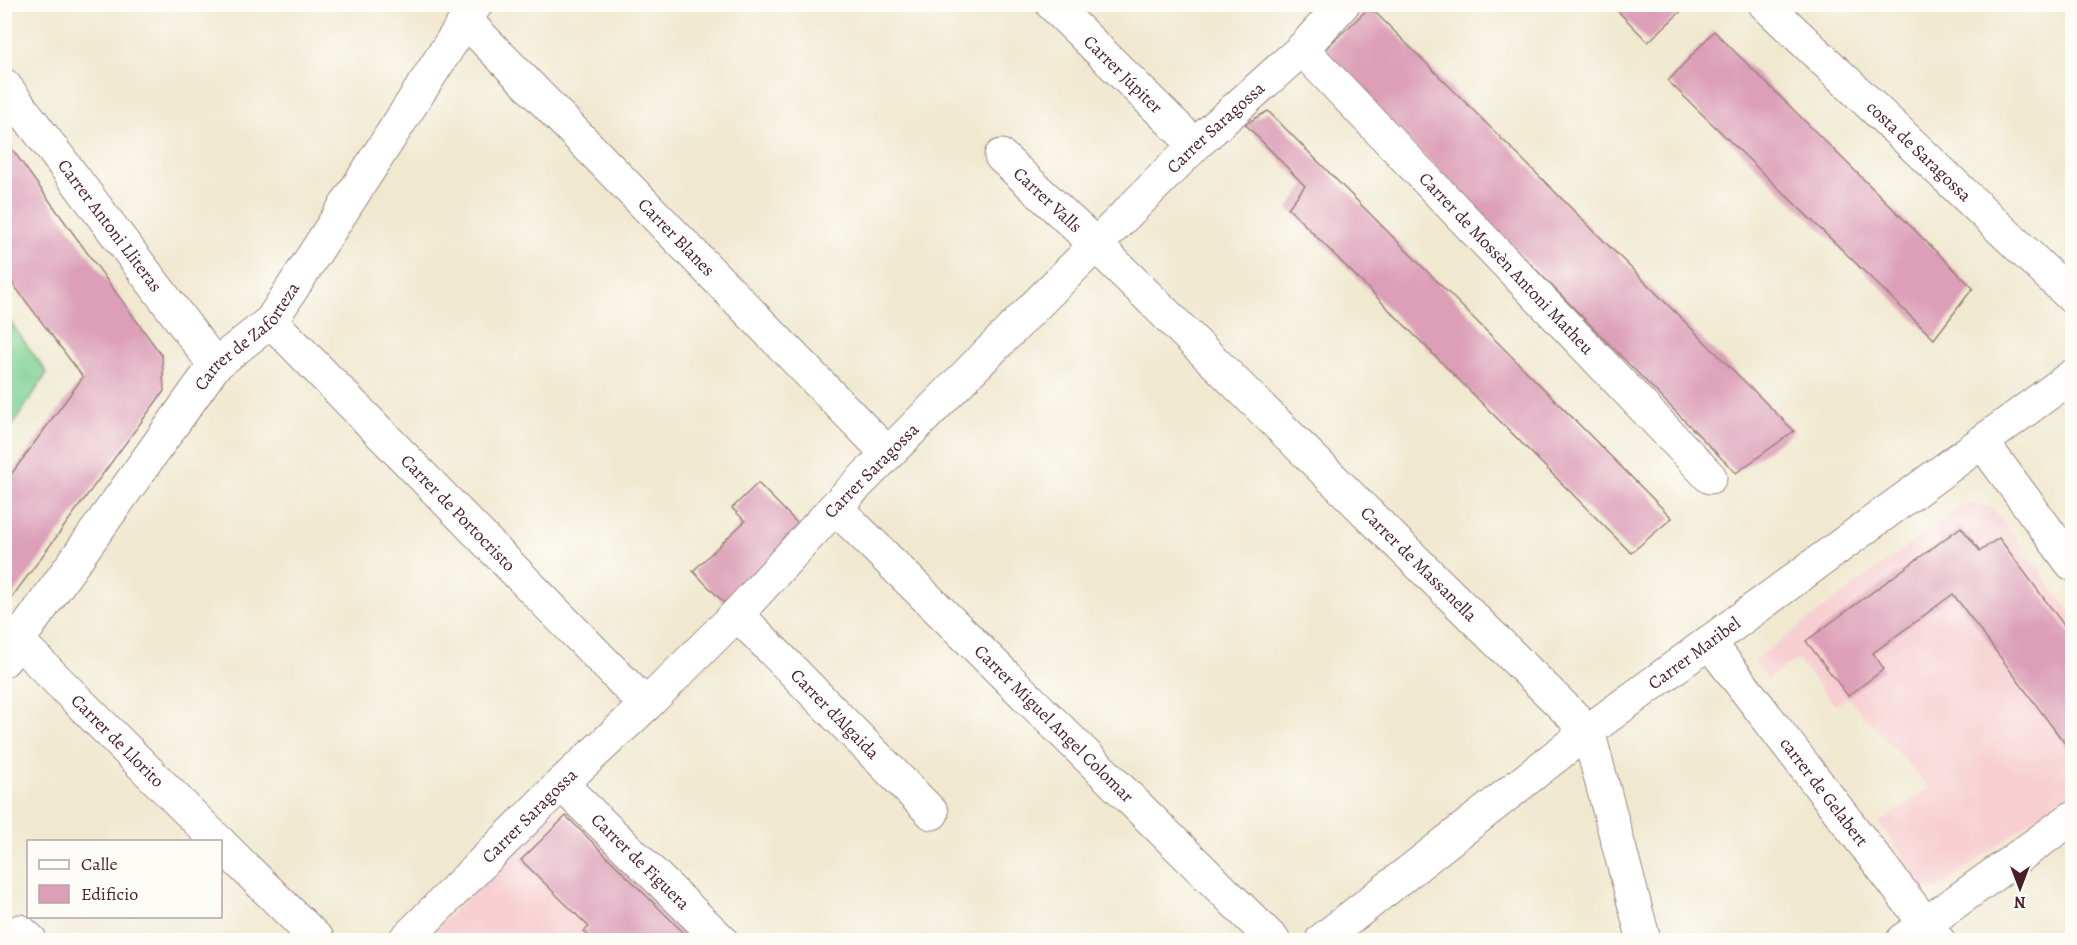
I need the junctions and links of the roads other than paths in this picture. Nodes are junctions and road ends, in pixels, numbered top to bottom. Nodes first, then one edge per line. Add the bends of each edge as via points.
1 (1052, 4) edge
2 (1343, 4) edge
3 (1765, 4) edge
4 (470, 12) edge
5 (1302, 49) junction
6 (4, 85) edge
7 (1195, 145) junction
8 (1001, 156) dead end
9 (1096, 245) junction
10 (2073, 297) edge
11 (272, 321) junction
12 (216, 365) junction
13 (2073, 376) edge
14 (1982, 442) junction
15 (888, 454) junction
16 (1710, 477) dead end
17 (835, 507) junction
18 (2073, 564) edge
19 (737, 614) junction
20 (1709, 642) junction
21 (11, 650) edge
22 (646, 705) junction
23 (1588, 731) junction
24 (561, 784) junction
25 (932, 813) dead end
26 (2073, 818) edge
27 (218, 840) edge
28 (222, 844) edge
29 (1922, 935) edge
30 (318, 940) edge
31 (405, 940) edge
32 (721, 940) edge
33 (1273, 940) edge
34 (1322, 940) edge
35 (1644, 940) edge

1 - 7 street, Carrer Júpiter
2 - 5 street, Carrer Saragossa
3 - 10 street, costa de Saragossa
4 - 11 street, Carrer de Zaforteza
4 - 15 street, Carrer Blanes
5 - 7 street, Carrer Saragossa
5 - 16 street, Carrer de Mossèn Antoni Matheu
6 - 12 street, Carrer Antoni Lliteras
7 - 9 street, Carrer Saragossa
8 - 9 street, Carrer Valls
9 - 15 street, Carrer Saragossa
9 - 23 street, Carrer de Massanella
11 - 12 street, Carrer de Zaforteza
11 - 22 street, Carrer de Portocristo
12 - 21 street, Carrer de Zaforteza
13 - 14 street, Carrer Maribel
14 - 18 street
14 - 20 street, Carrer Maribel
15 - 17 street, Carrer Saragossa
17 - 19 street, Carrer Saragossa
17 - 33 street, Carrer Miguel Angel Colomar
19 - 22 street, Carrer Saragossa
19 - 25 street, Carrer d'Algaida
20 - 23 street, Carrer Maribel
20 - 29 street, carrer de Gelabert
21 - 27 street, Carrer de Llorito
22 - 24 street, Carrer Saragossa
23 - 34 street, Carrer Maribel
23 - 35 street
24 - 31 street, Carrer Saragossa
24 - 32 street, Carrer de Figuera
26 - 29 street
28 - 30 street, Carrer de Llorito

